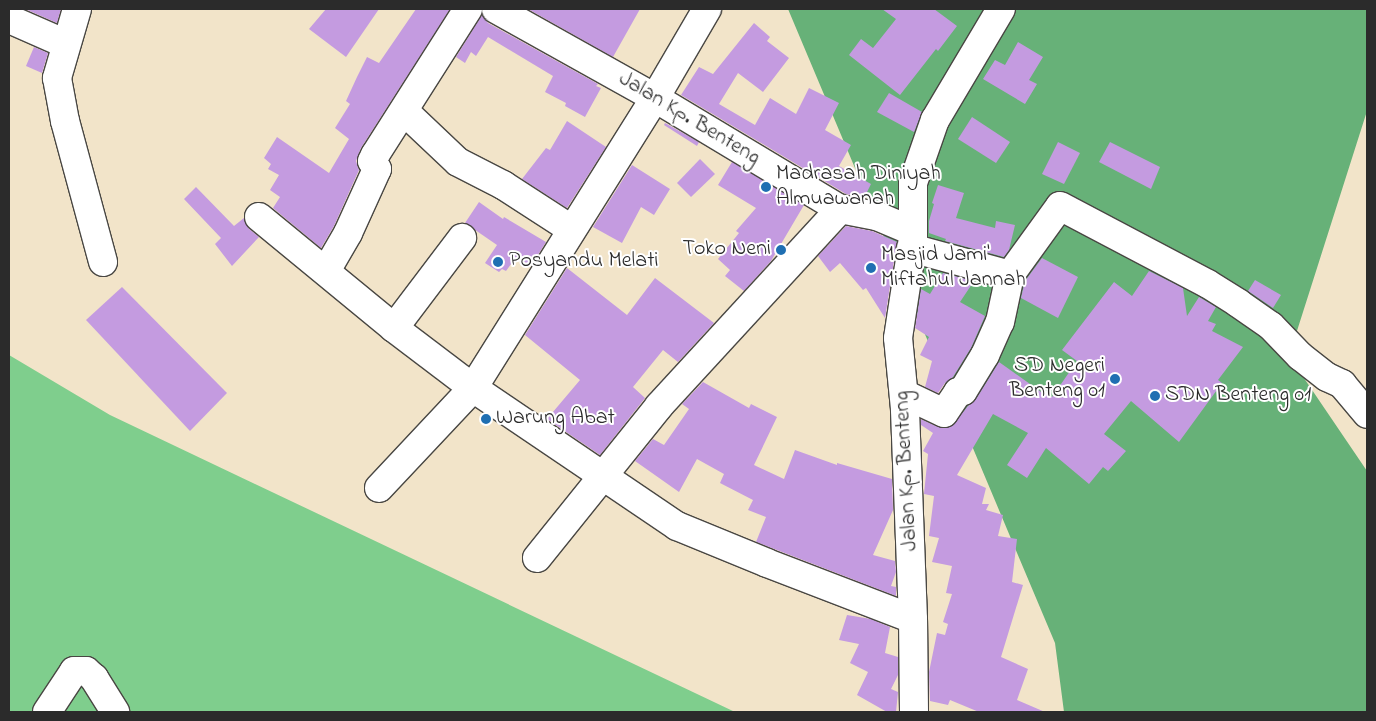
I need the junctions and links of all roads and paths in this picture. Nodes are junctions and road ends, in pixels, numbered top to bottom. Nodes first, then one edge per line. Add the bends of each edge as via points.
1 (77, 9) edge
2 (468, 9) edge
3 (496, 9) edge
4 (707, 9) edge
5 (1001, 9) edge
6 (9, 19) edge
7 (66, 44) junction
8 (655, 98) junction
9 (404, 111) junction
10 (840, 209) junction
11 (259, 217) dead end
12 (571, 229) junction
13 (462, 238) dead end
14 (912, 240) junction
15 (103, 262) dead end
16 (326, 270) junction
17 (1010, 275) junction
18 (394, 328) junction
19 (473, 388) junction
20 (904, 394) junction
21 (1367, 414) edge
22 (604, 475) junction
23 (379, 488) dead end
24 (537, 558) dead end
25 (913, 619) junction
26 (47, 712) edge
27 (115, 712) edge
28 (914, 712) edge

1 - 7 street
2 - 9 street
3 - 8 street, Jalan Kp. Benteng
4 - 8 street
5 - 14 street, Jalan Kp. Benteng via 935,120 913,183
6 - 7 street
7 - 15 street via 57,78
8 - 10 street, Jalan Kp. Benteng
8 - 12 street
9 - 12 street via 458,162 503,185
9 - 16 street via 372,161 377,169 348,234
10 - 14 street, Jalan Kp. Benteng via 877,216
10 - 22 street via 659,406
11 - 16 street
12 - 19 street
13 - 18 street
14 - 17 street
14 - 20 street, Jalan Kp. Benteng via 898,338
16 - 18 street
17 - 20 street via 1000,322 985,355 944,413
17 - 21 street via 1060,206 1238,303 1270,326 1300,356 1342,384
18 - 19 street
19 - 22 street
19 - 23 street
20 - 25 street, Jalan Kp. Benteng
22 - 24 street
22 - 25 street via 684,529
25 - 28 street, Jalan Kp. Benteng
26 - 27 street via 74,671 86,671

